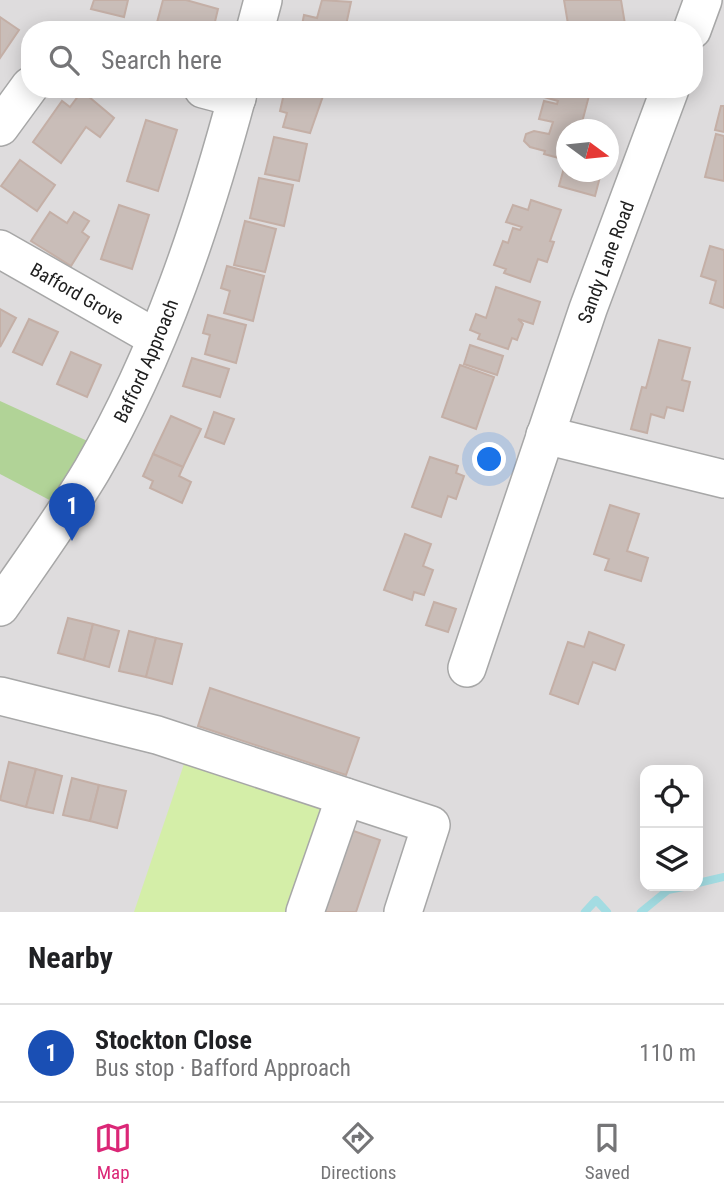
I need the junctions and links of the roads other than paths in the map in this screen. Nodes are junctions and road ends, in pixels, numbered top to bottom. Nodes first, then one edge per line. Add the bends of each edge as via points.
1 (263, 0) edge
2 (702, 0) edge
3 (258, 21) edge
4 (695, 21) edge
5 (21, 98) edge
6 (225, 98) edge
7 (667, 98) edge
8 (0, 127) edge
9 (0, 249) edge
10 (156, 338) junction
11 (545, 435) junction
12 (724, 479) edge
13 (0, 607) edge
14 (467, 668) dead end
15 (0, 696) edge
16 (345, 797) junction
17 (305, 912) edge
18 (403, 912) edge

1 - 3 street
2 - 4 street
5 - 8 street
6 - 10 street, Bafford Approach via 198,223
7 - 11 street, Sandy Lane Road
9 - 10 street, Bafford Grove
10 - 13 street, Bafford Approach via 83,483
11 - 12 street
11 - 14 street, Sandy Lane Road
15 - 16 street via 157,735
16 - 17 street
16 - 18 street via 431,825

